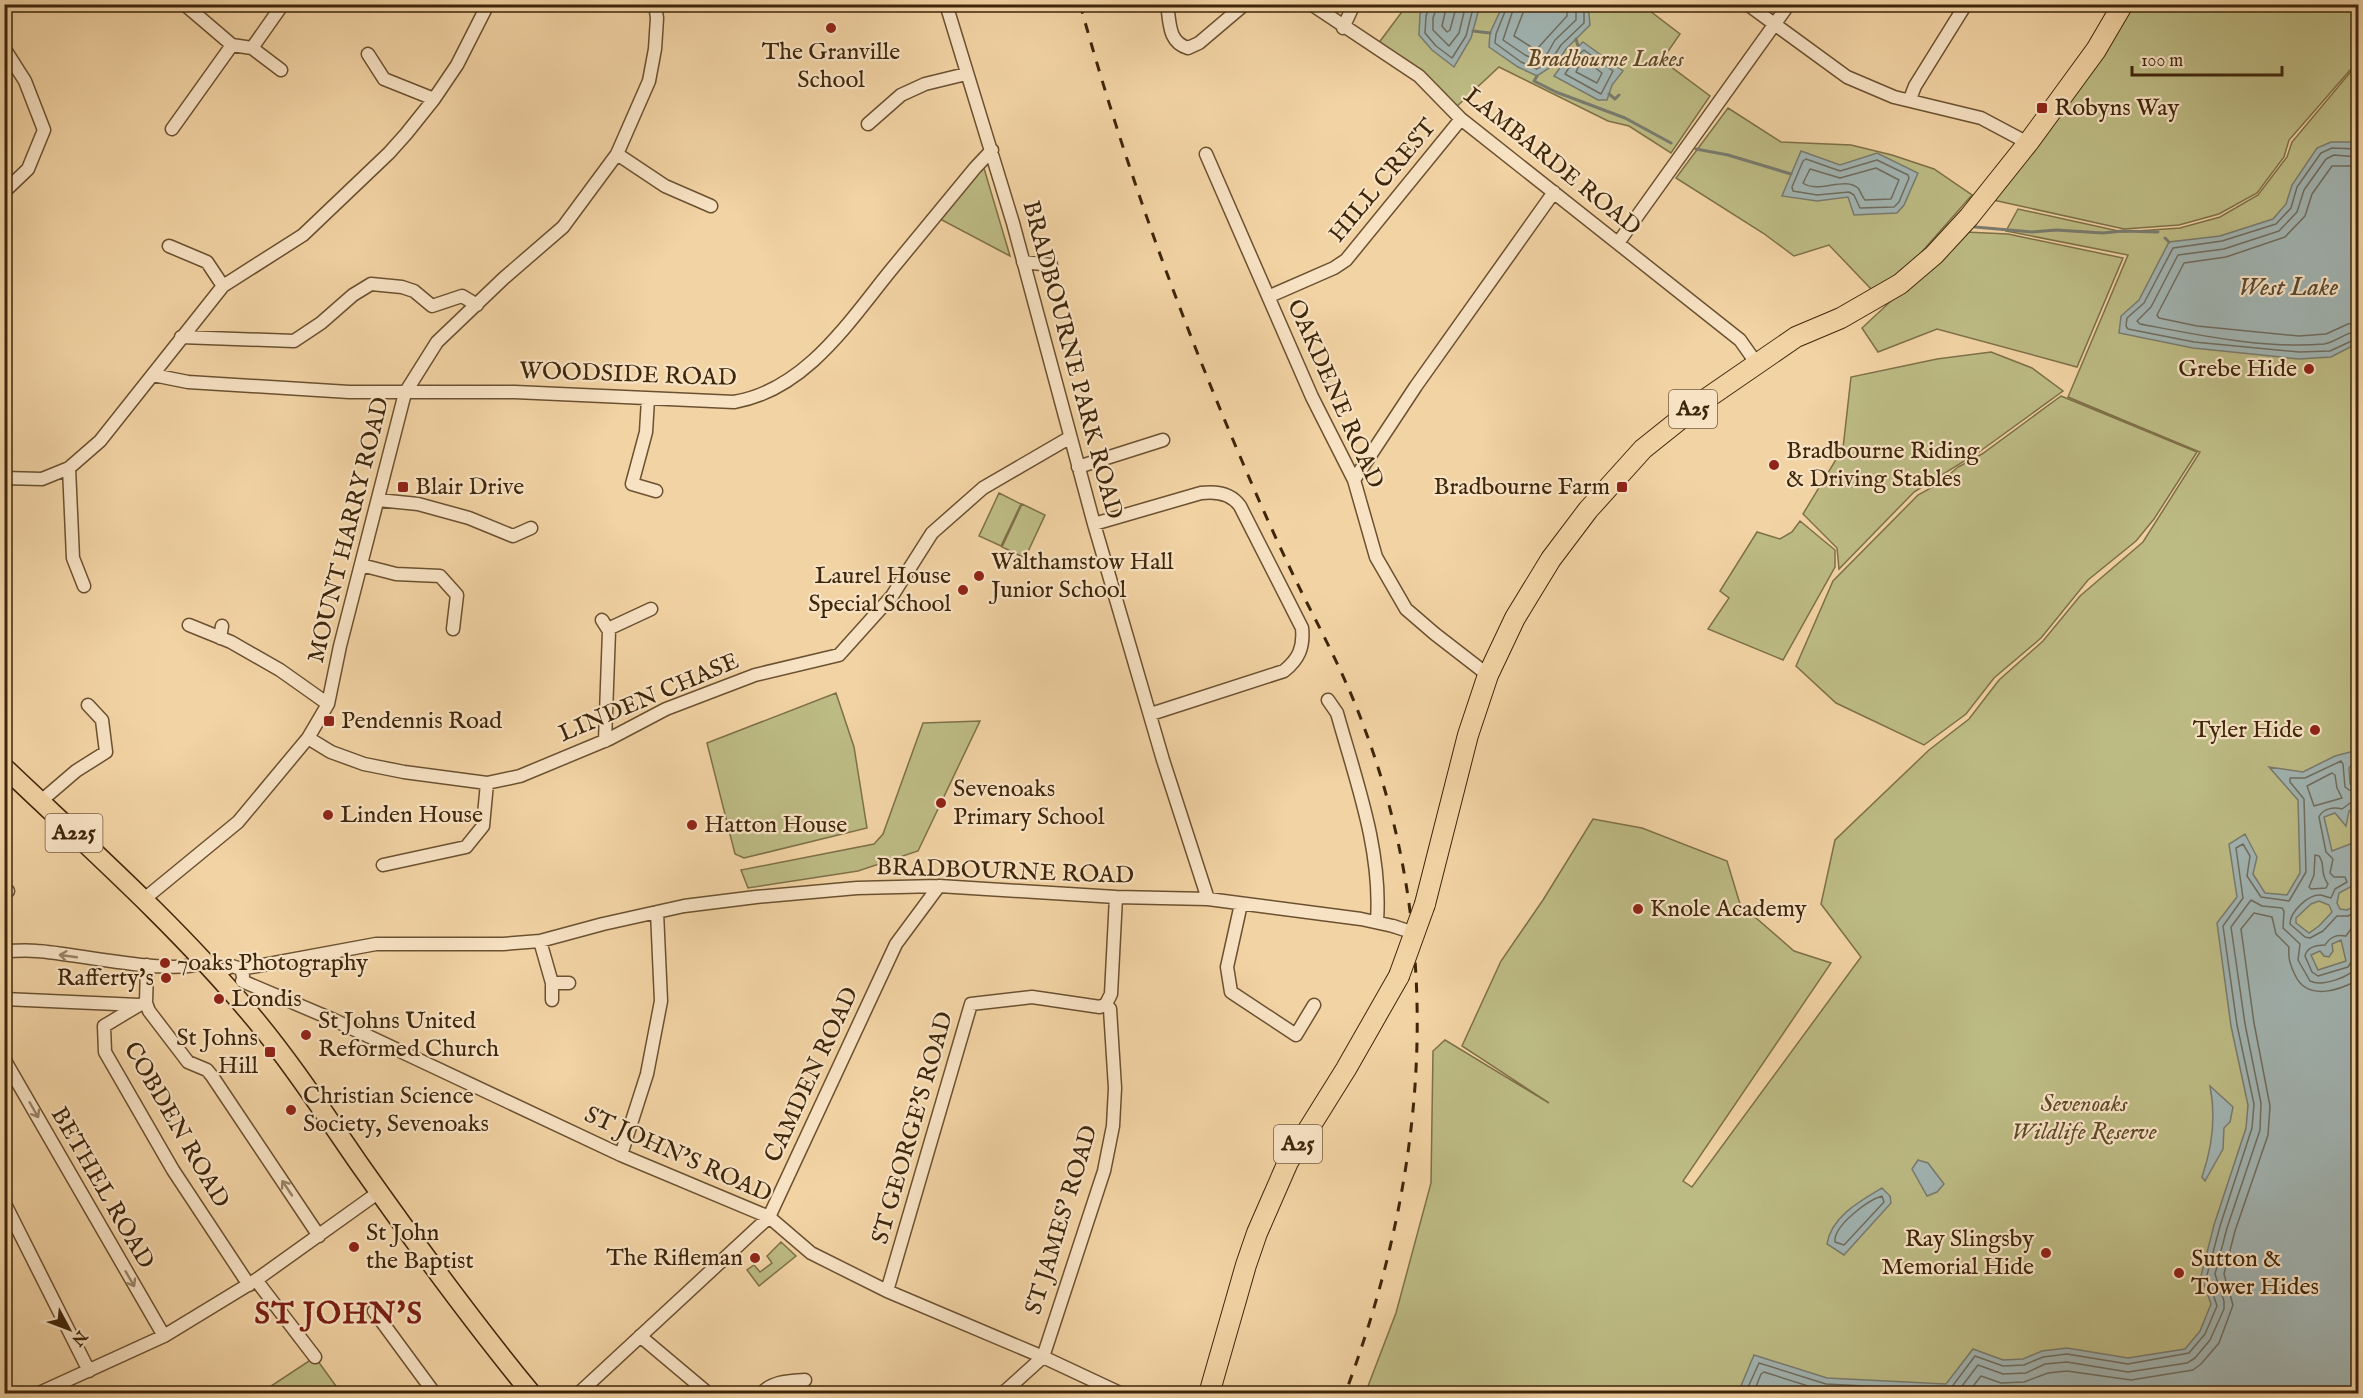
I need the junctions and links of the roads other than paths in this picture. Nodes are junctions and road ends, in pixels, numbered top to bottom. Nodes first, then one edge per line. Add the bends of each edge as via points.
1 (184, 4) edge
2 (283, 4) edge
3 (488, 4) edge
4 (655, 4) edge
5 (946, 4) edge
6 (1167, 4) edge
7 (1245, 4) edge
8 (1311, 4) edge
9 (1354, 4) edge
10 (1747, 4) edge
11 (1789, 4) edge
12 (1966, 4) edge
13 (2123, 4) edge
14 (1774, 24) junction
15 (1343, 28) junction
16 (232, 45) junction
17 (4, 48) edge
18 (252, 48) junction
19 (368, 54) dead end
20 (281, 70) dead end
21 (966, 74) junction
22 (434, 99) junction
23 (1910, 99) junction
24 (1461, 119) junction
25 (868, 124) dead end
26 (172, 129) dead end
27 (2028, 143) junction
28 (992, 150) junction
29 (617, 154) junction
30 (1206, 154) dead end
31 (4, 192) edge
32 (1554, 192) junction
33 (711, 206) dead end
34 (1618, 243) junction
35 (170, 246) dead end
36 (1023, 262) junction
37 (1051, 265) dead end
38 (223, 286) junction
39 (1270, 296) junction
40 (477, 305) junction
41 (181, 337) junction
42 (1757, 363) junction
43 (153, 375) junction
44 (405, 393) junction
45 (648, 399) junction
46 (1069, 438) junction
47 (1163, 440) dead end
48 (1078, 467) junction
49 (69, 468) junction
50 (4, 478) edge
51 (1354, 480) junction
52 (656, 491) dead end
53 (378, 500) junction
54 (1094, 524) junction
55 (531, 528) dead end
56 (361, 565) junction
57 (84, 586) dead end
58 (651, 609) dead end
59 (189, 625) dead end
60 (453, 629) dead end
61 (1488, 675) junction
62 (1328, 700) dead end
63 (328, 704) junction
64 (88, 705) dead end
65 (1151, 714) junction
66 (308, 738) junction
67 (605, 741) junction
68 (4, 767) edge
69 (488, 783) junction
70 (41, 801) junction
71 (383, 865) dead end
72 (939, 886) junction
73 (1116, 897) junction
74 (1208, 899) junction
75 (143, 900) junction
76 (1241, 904) junction
77 (657, 912) junction
78 (1377, 921) junction
79 (1414, 933) junction
80 (540, 940) junction
81 (4, 951) edge
82 (147, 965) junction
83 (210, 968) junction
84 (238, 981) junction
85 (552, 983) junction
86 (569, 984) dead end
87 (4, 999) edge
88 (552, 1000) dead end
89 (142, 1004) junction
90 (1106, 1005) junction
91 (1314, 1005) dead end
92 (4, 1059) edge
93 (621, 1155) junction
94 (379, 1192) junction
95 (4, 1202) edge
96 (769, 1217) junction
97 (319, 1236) junction
98 (252, 1282) junction
99 (887, 1292) junction
100 (374, 1311) dead end
101 (164, 1336) junction
102 (640, 1336) junction
103 (315, 1357) dead end
104 (1043, 1357) junction
105 (89, 1371) junction
106 (805, 1380) dead end
107 (37, 1394) edge
108 (435, 1394) edge
109 (532, 1394) edge
110 (578, 1394) edge
111 (710, 1394) edge
112 (761, 1394) edge
113 (1002, 1394) edge
114 (1122, 1394) edge
115 (1209, 1394) edge

1 - 16 street
2 - 18 street
3 - 22 street via 457,65
4 - 29 street, MOUNT HARRY ROAD via 655,48 649,81
5 - 21 street, BRADBOURNE PARK ROAD
6 - 7 street via 1174,40 1188,48 1199,44
8 - 15 street, LAMBARDE ROAD
9 - 15 street
10 - 14 street
11 - 14 street
12 - 23 street
13 - 27 highway, A25 via 2096,50
14 - 23 street via 1847,77 1894,97
14 - 34 street
15 - 24 street, LAMBARDE ROAD via 1412,70
16 - 18 street
16 - 26 street
17 - 31 street via 25,81 44,130 28,169
18 - 20 street
19 - 22 street via 384,79
21 - 25 street via 900,95
21 - 28 street, BRADBOURNE PARK ROAD
22 - 38 street via 389,153 303,235
23 - 27 street via 1981,118
24 - 32 street, LAMBARDE ROAD
24 - 39 street, HILL CREST via 1346,260
27 - 42 highway, A25 via 1935,255 1899,284
28 - 36 street, BRADBOURNE PARK ROAD
28 - 45 street, WOODSIDE ROAD via 851,319 797,375 755,398 734,402
29 - 33 street via 665,186
29 - 40 street, MOUNT HARRY ROAD via 563,227
30 - 39 street, OAKDENE ROAD
32 - 34 street, LAMBARDE ROAD
32 - 51 street
34 - 42 street, LAMBARDE ROAD via 1740,340
35 - 38 street via 207,262
36 - 37 street
36 - 46 street, BRADBOURNE PARK ROAD
38 - 41 street
39 - 51 street, OAKDENE ROAD via 1312,397
40 - 41 street via 462,296 432,306 414,291 371,284 294,342
40 - 44 street, MOUNT HARRY ROAD via 437,342
41 - 43 street
42 - 61 highway, A25 via 1643,449 1588,510 1551,559 1515,618
43 - 44 street, WOODSIDE ROAD via 188,382
43 - 49 street via 100,441
44 - 45 street, WOODSIDE ROAD via 516,392
44 - 53 street, MOUNT HARRY ROAD
45 - 52 street via 646,432 632,484
46 - 48 street, BRADBOURNE PARK ROAD
46 - 67 street, LINDEN CHASE via 983,488 932,533 892,596 839,655 755,675 666,708
47 - 48 street
48 - 54 street, BRADBOURNE PARK ROAD
49 - 50 street via 42,478
49 - 57 street via 73,558
51 - 61 street, OAKDENE ROAD via 1376,557 1406,609
53 - 55 street via 418,504 469,518 513,536
53 - 56 street, MOUNT HARRY ROAD
54 - 65 street, BRADBOURNE PARK ROAD
54 - 65 street via 1202,493 1230,496 1240,506 1302,628 1301,651 1284,671
56 - 60 street via 396,574 442,571 457,596
56 - 63 street, MOUNT HARRY ROAD
58 - 67 street via 605,625
59 - 63 street via 221,632
61 - 79 highway, A25, bridge
62 - 78 street via 1337,713 1372,841 1379,897
63 - 66 street, MOUNT HARRY ROAD
64 - 70 street via 102,720 106,752
65 - 74 street, BRADBOURNE PARK ROAD
66 - 69 street, LINDEN CHASE via 331,752 364,764
66 - 75 street, MOUNT HARRY ROAD via 238,822
67 - 69 street, LINDEN CHASE via 520,776
68 - 70 main road, A225
69 - 71 street via 483,826 466,846
70 - 75 main road, A225
72 - 73 street, BRADBOURNE ROAD
72 - 77 street, BRADBOURNE ROAD via 756,897
72 - 96 street, CAMDEN ROAD via 896,944
73 - 74 street, BRADBOURNE ROAD
73 - 90 street via 1111,994
74 - 76 street, BRADBOURNE ROAD
75 - 83 main road, A225
76 - 78 street, BRADBOURNE ROAD
76 - 91 street via 1227,967 1231,992 1296,1035
77 - 80 street, BRADBOURNE ROAD
77 - 93 street via 661,1000 647,1074
78 - 79 street, BRADBOURNE ROAD, bridge
79 - 115 highway, A25, bridge via 1399,976 1287,1162 1246,1265
80 - 84 street, BRADBOURNE ROAD via 503,944 376,944
80 - 85 street
82 -> 81 street, BRADBOURNE ROAD via 38,951
82 - 83 street, BRADBOURNE ROAD
82 - 89 street, COBDEN ROAD
83 - 84 main road, A225
83 - 84 street, BRADBOURNE ROAD via 232,966
84 - 93 street, ST JOHN'S ROAD via 334,1020
84 - 94 main road, A225 via 285,1058
85 - 86 street
85 - 88 street
87 - 89 street
97 -> 89 street via 212,1076 188,1062
89 - 98 street, COBDEN ROAD via 104,1026 105,1052 173,1170
90 - 99 street, ST GEORGE'S ROAD via 1032,997 971,1004
90 - 104 street, ST JAMES' ROAD via 1110,1009 1115,1088 1113,1126 1104,1171
92 -> 101 street, BETHEL ROAD
93 - 96 street, ST JOHN'S ROAD
94 - 97 street
94 - 109 main road, A225
95 - 105 street
96 - 99 street, ST JOHN'S ROAD via 811,1253
96 - 102 street, CAMDEN ROAD
97 - 98 street
98 - 101 street
98 - 103 street
99 - 104 street, ST JOHN'S ROAD
100 - 108 street
101 - 105 street
102 - 110 street, CAMDEN ROAD
102 - 111 street
104 - 113 street, ST JAMES' ROAD
104 - 114 street, ST JOHN'S ROAD
105 - 107 street
106 - 112 street via 780,1382

